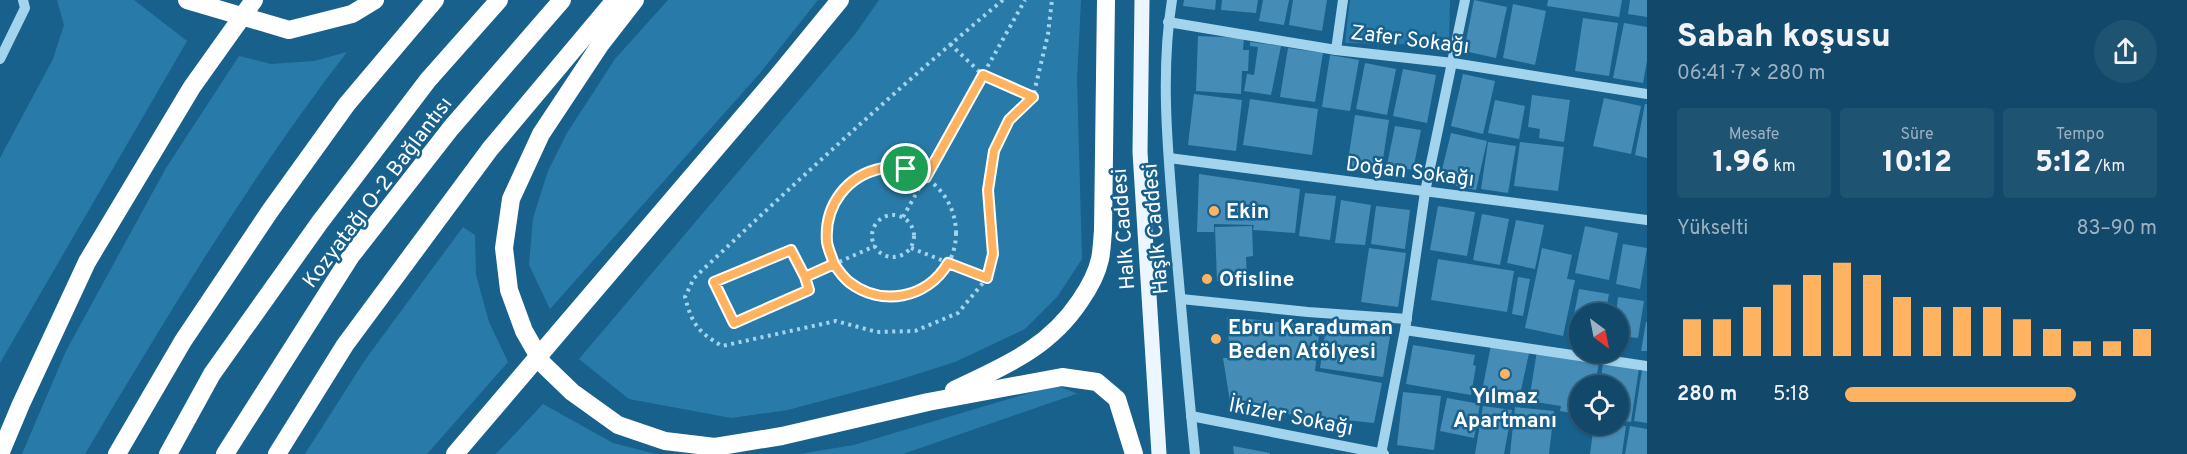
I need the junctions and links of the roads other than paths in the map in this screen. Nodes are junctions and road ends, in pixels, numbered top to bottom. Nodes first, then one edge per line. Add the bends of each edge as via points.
1 (23, 0) edge
2 (188, 0) edge
3 (254, 0) edge
4 (375, 0) edge
5 (435, 0) edge
6 (499, 0) edge
7 (562, 0) edge
8 (615, 0) edge
9 (635, 0) edge
10 (840, 0) edge
11 (1106, 0) edge
12 (1142, 0) edge
13 (1172, 0) edge
14 (1343, 0) edge
15 (1465, 0) edge
16 (1168, 22) junction
17 (1336, 50) junction
18 (0, 59) edge
19 (1453, 63) junction
20 (1647, 94) edge
21 (1169, 158) junction
22 (1425, 192) junction
23 (1647, 220) edge
24 (1180, 299) junction
25 (1406, 325) junction
26 (1647, 366) edge
27 (928, 402) junction
28 (1191, 416) junction
29 (0, 454) edge
30 (117, 454) edge
31 (168, 454) edge
32 (225, 454) edge
33 (277, 454) edge
34 (455, 454) edge
35 (1134, 454) edge
36 (1159, 454) edge
37 (1195, 454) edge
38 (1382, 454) edge

1 - 18 street via 25,8
2 - 4 highway via 289,30 351,14
3 - 29 highway via 192,87 87,262
5 - 30 highway via 347,104 270,211 183,341
6 - 31 highway, Kozyatağı O-2 Bağlantısı via 428,80 320,222 212,374
7 - 32 highway, Kozyatağı O-2 Bağlantısı via 451,128 351,256
8 - 33 highway via 490,149 345,345
9 - 27 highway via 541,134 510,199 504,248 509,290 524,331 543,364 572,392 618,425 665,441 715,447 782,436
10 - 34 highway
11 - 27 highway via 1103,231 1100,260 1088,290 1068,319 1040,345
12 - 36 main road, Halk Caddesi via 1140,152
13 - 16 street, Haşlk Caddesi
14 - 17 street
15 - 19 street
16 - 17 street, Zafer Sokağı
16 - 21 street, Haşlk Caddesi
17 - 19 street, Zafer Sokağı
19 - 20 street, Zafer Sokağı
19 - 22 street
21 - 22 street, Doğan Sokağı
21 - 24 street, Haşlk Caddesi
22 - 23 street, Doğan Sokağı
22 - 25 street
24 - 25 street
24 - 28 street, Haşlk Caddesi
25 - 26 street
25 - 38 street
27 - 35 highway via 1062,377 1097,382 1117,399
28 - 37 street, Haşlk Caddesi
28 - 38 street, İkizler Sokağı

